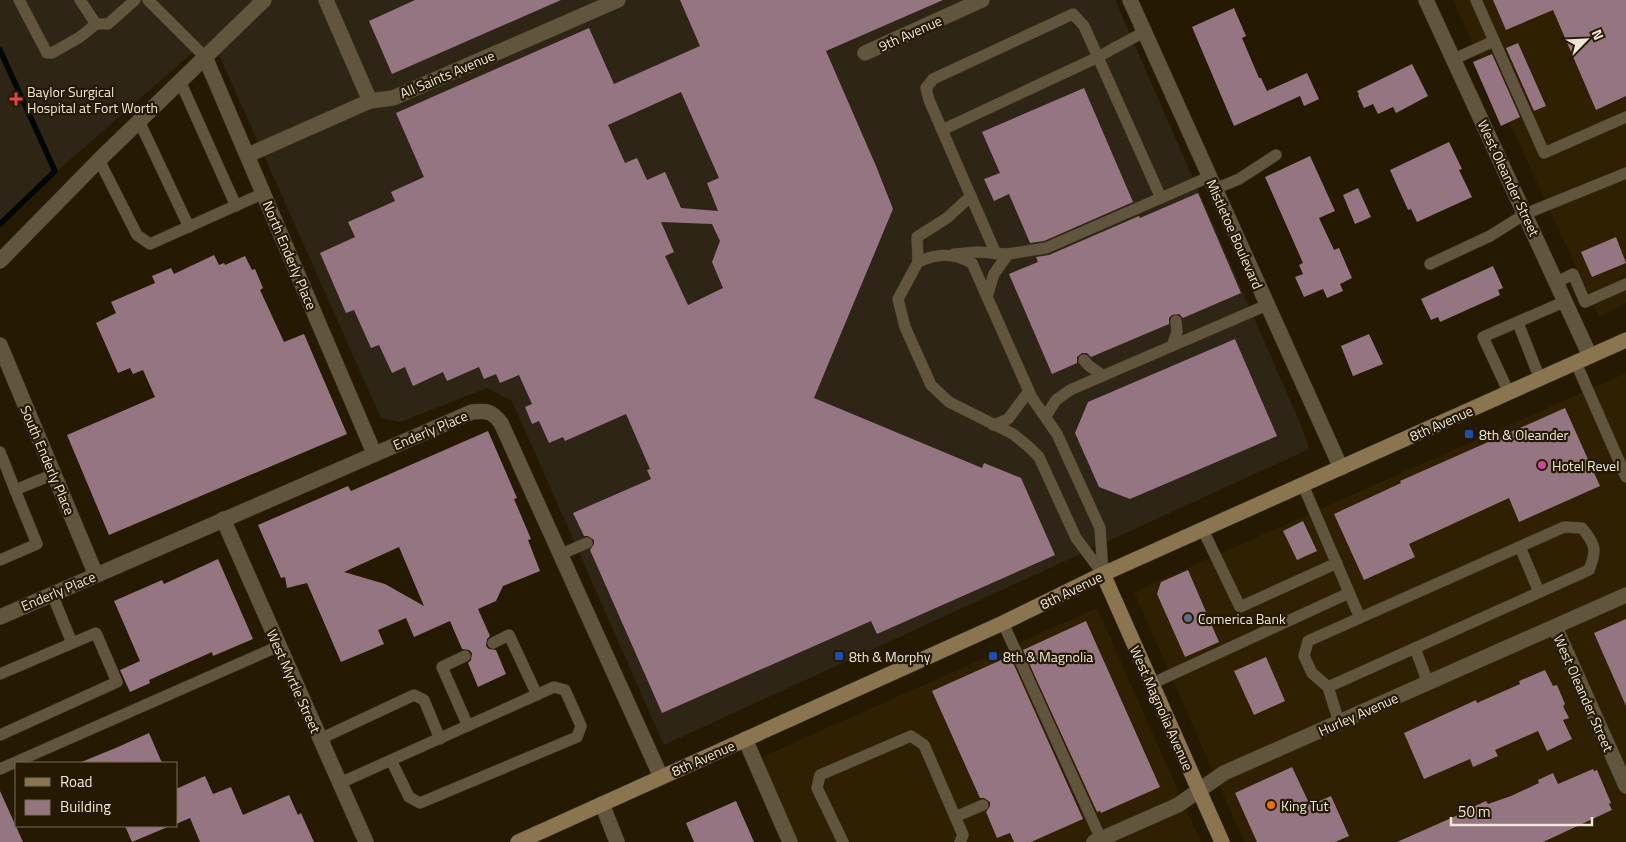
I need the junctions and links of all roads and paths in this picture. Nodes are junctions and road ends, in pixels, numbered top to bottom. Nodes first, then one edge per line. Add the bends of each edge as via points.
1 (19, 0) edge
2 (80, 0) edge
3 (135, 0) edge
4 (148, 0) edge
5 (264, 0) edge
6 (326, 0) edge
7 (618, 0) edge
8 (982, 0) edge
9 (1130, 0) edge
10 (1426, 0) edge
11 (1476, 0) edge
12 (96, 24) junction
13 (1144, 32) junction
14 (1494, 41) junction
15 (865, 53) dead end
16 (1098, 56) junction
17 (205, 57) junction
18 (1454, 59) junction
19 (180, 82) junction
20 (370, 101) junction
21 (1626, 117) edge
22 (139, 120) junction
23 (942, 130) junction
24 (248, 155) junction
25 (1276, 155) dead end
26 (99, 160) junction
27 (1626, 174) edge
28 (1212, 183) junction
29 (264, 193) junction
30 (971, 196) junction
31 (1161, 198) junction
32 (236, 206) junction
33 (1525, 214) junction
34 (189, 227) junction
35 (996, 254) junction
36 (1008, 254) junction
37 (941, 255) junction
38 (0, 261) edge
39 (918, 262) junction
40 (1430, 264) dead end
41 (1557, 282) junction
42 (1626, 284) edge
43 (987, 297) junction
44 (1566, 301) junction
45 (1267, 305) junction
46 (1176, 321) dead end
47 (1518, 323) junction
48 (1626, 340) edge
49 (0, 345) edge
50 (1172, 346) junction
51 (1590, 356) junction
52 (1084, 360) dead end
53 (1576, 362) junction
54 (1103, 376) junction
55 (1540, 378) junction
56 (1030, 392) junction
57 (1509, 393) junction
58 (1046, 416) junction
59 (993, 425) junction
60 (0, 452) edge
61 (374, 453) junction
62 (1341, 468) junction
63 (54, 474) junction
64 (1626, 477) edge
65 (1303, 485) junction
66 (15, 490) junction
67 (223, 520) junction
68 (1203, 530) junction
69 (587, 543) dead end
70 (1520, 547) junction
71 (561, 554) junction
72 (0, 560) edge
73 (1337, 563) junction
74 (1103, 574) junction
75 (96, 575) junction
76 (1539, 592) junction
77 (1349, 593) junction
78 (52, 594) junction
79 (1626, 595) edge
80 (0, 617) edge
81 (1360, 618) junction
82 (1003, 623) junction
83 (1555, 626) junction
84 (72, 642) junction
85 (493, 643) dead end
86 (279, 646) junction
87 (1415, 648) junction
88 (465, 656) dead end
89 (0, 674) edge
90 (1428, 683) junction
91 (1151, 684) junction
92 (1328, 687) junction
93 (537, 695) junction
94 (1339, 722) junction
95 (468, 726) junction
96 (0, 735) edge
97 (440, 738) junction
98 (320, 739) junction
99 (745, 739) junction
100 (391, 760) junction
101 (0, 768) edge
102 (661, 777) junction
103 (340, 783) junction
104 (1626, 786) edge
105 (1198, 789) junction
106 (602, 804) junction
107 (982, 805) dead end
108 (955, 817) junction
109 (1098, 841) edge
110 (366, 842) edge
111 (518, 842) edge
112 (618, 842) edge
113 (790, 842) edge
114 (843, 842) edge
115 (960, 842) edge
116 (1222, 842) edge

1 - 12 lane via 47,52 52,53 80,37
2 - 12 lane
3 - 12 lane via 108,24
4 - 17 lane
5 - 17 street
6 - 20 street
7 - 20 street, All Saints Avenue via 393,98
8 - 15 street, 9th Avenue
9 - 13 street, Mistletoe Boulevard
10 - 18 street, West Oleander Street
11 - 14 lane
13 - 16 lane
13 - 28 street, Mistletoe Boulevard
14 - 18 lane
14 - 21 lane via 1544,153
16 - 23 lane
16 - 23 lane via 1084,26 1073,14 933,79 926,88
16 - 31 lane
17 - 19 street
17 - 24 street, North Enderly Place
18 - 33 street, West Oleander Street
19 - 22 street
19 - 32 lane
20 - 24 street, All Saints Avenue
22 - 26 street
22 - 34 lane
23 - 30 lane
24 - 29 street, North Enderly Place
25 - 28 lane via 1239,179
26 - 34 lane via 137,235 150,244
26 - 38 street
27 - 33 lane
28 - 31 lane
28 - 45 street, Mistletoe Boulevard
29 - 32 lane
29 - 61 street, North Enderly Place
30 - 35 lane
30 - 39 lane via 947,218 917,237
31 - 36 lane via 1100,230 1046,248
32 - 34 lane
33 - 40 lane via 1490,236
33 - 41 street, West Oleander Street
35 - 36 lane
35 - 37 lane
36 - 43 lane via 994,274
37 - 39 lane
37 - 43 lane via 959,256 972,263
39 - 59 lane via 898,300 905,327 931,385 949,402
41 - 42 lane via 1573,274 1585,302
41 - 44 street, West Oleander Street
43 - 56 lane
44 - 47 lane
44 - 51 street, West Oleander Street
45 - 50 lane
45 - 62 street, Mistletoe Boulevard
46 - 50 lane via 1177,332
47 - 55 lane
47 - 57 lane via 1483,338
48 - 51 main road, 8th Avenue
49 - 63 street, South Enderly Place
50 - 54 lane
51 - 53 main road, 8th Avenue
52 - 54 lane
53 - 55 main road, 8th Avenue
53 - 64 lane
54 - 58 lane via 1070,390 1056,400
55 - 57 main road, 8th Avenue
56 - 58 lane
56 - 59 lane via 1008,419
57 - 62 main road, 8th Avenue
58 - 74 lane via 1100,528
59 - 74 lane via 1013,434 1039,457 1076,538
60 - 66 lane
61 - 67 street, Enderly Place
61 - 71 street, Enderly Place via 472,412 494,414
62 - 65 main road, 8th Avenue
63 - 66 lane
63 - 75 street, South Enderly Place
65 - 68 main road, 8th Avenue
65 - 73 lane
66 - 72 lane via 37,544
67 - 75 street, Enderly Place
67 - 86 street, West Myrtle Street
68 - 73 lane via 1240,607
68 - 74 main road, 8th Avenue
69 - 71 lane
70 - 76 lane
70 - 76 lane via 1564,527 1582,528 1592,540 1595,555 1589,570
70 - 81 lane
71 - 102 street, Enderly Place
73 - 77 lane
74 - 82 main road, 8th Avenue
74 - 91 main road, West Magnolia Avenue
75 - 78 street, Enderly Place
76 - 87 lane
77 - 81 lane
77 - 91 lane
78 - 80 street, Enderly Place
78 - 84 lane
79 - 83 street, Hurley Avenue
81 - 92 lane via 1308,641 1304,656 1312,673
82 - 99 main road, 8th Avenue
82 - 109 lane
83 - 90 street, Hurley Avenue
83 - 104 street, West Oleander Street
84 - 89 lane
84 - 96 lane via 96,633 117,682
85 - 93 lane via 509,636
86 - 98 street, West Myrtle Street
86 - 101 lane
87 - 90 lane
87 - 92 lane
88 - 95 lane via 442,667
90 - 94 street, Hurley Avenue
91 - 105 main road, West Magnolia Avenue
92 - 94 lane
93 - 95 lane
93 - 100 lane via 554,687 565,690 581,726 577,736 420,803 409,797
94 - 105 street, Hurley Avenue via 1224,773
95 - 97 lane
97 - 98 lane via 424,700 414,695
97 - 100 lane
98 - 103 street, West Myrtle Street
99 - 102 main road, 8th Avenue
99 - 113 street
100 - 103 lane
102 - 106 main road, 8th Avenue
103 - 110 street, West Myrtle Street
105 - 109 street, Hurley Avenue via 1178,805
105 - 116 main road, West Magnolia Avenue
106 - 111 main road, 8th Avenue
106 - 112 street
107 - 108 lane
108 - 114 lane via 924,745 911,736 820,776 817,788
108 - 115 lane via 963,835

